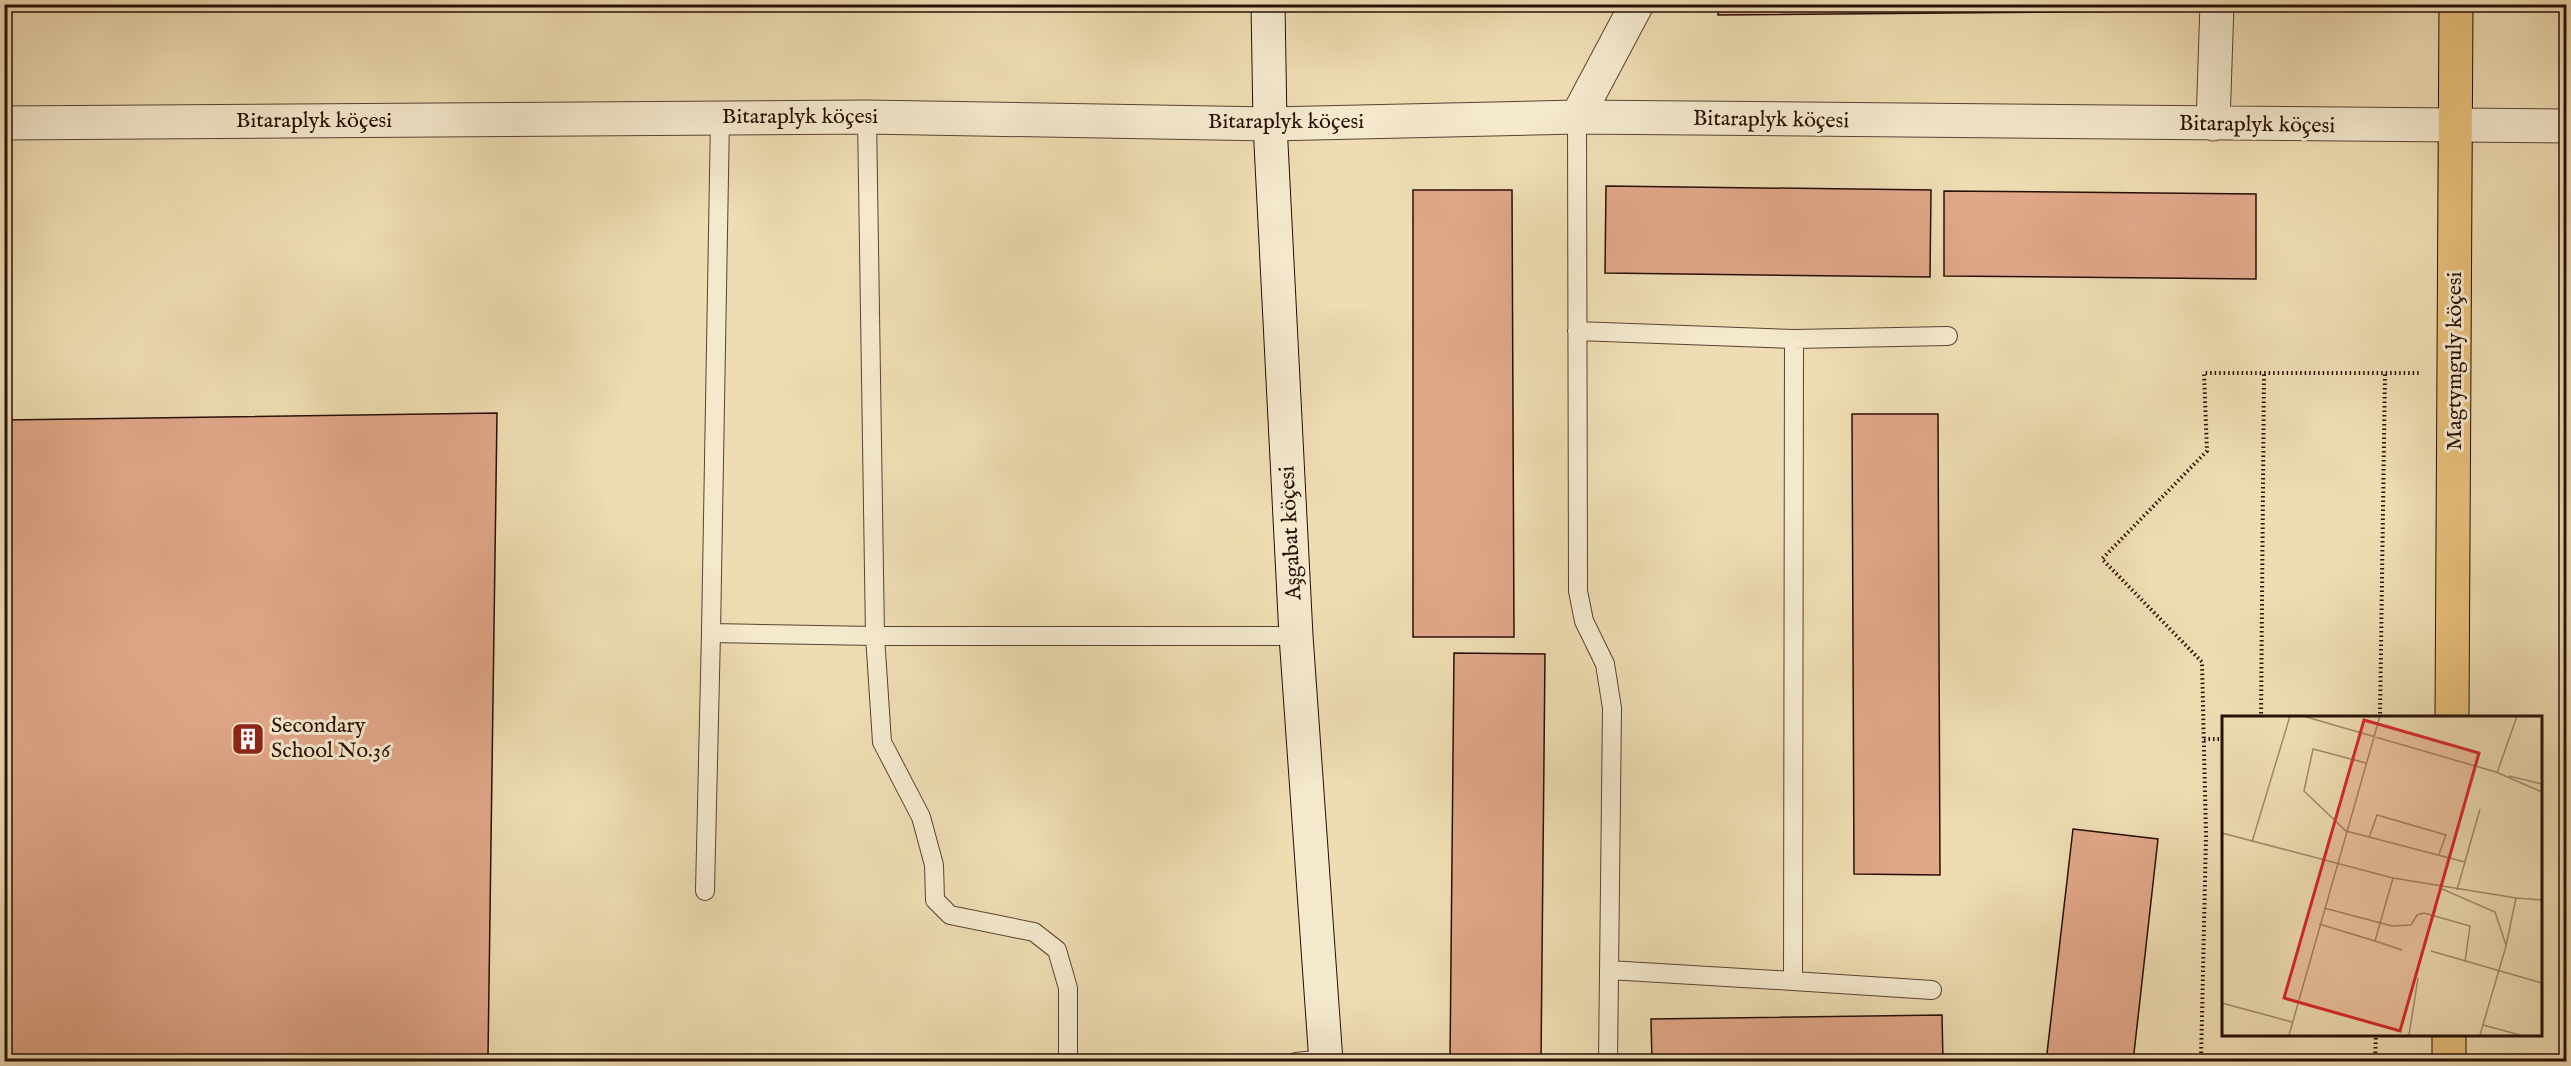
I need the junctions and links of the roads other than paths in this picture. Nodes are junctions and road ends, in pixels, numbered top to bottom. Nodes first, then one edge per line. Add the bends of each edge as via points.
1 (1268, 4) edge
2 (1637, 4) edge
3 (2217, 4) edge
4 (2456, 4) edge
5 (867, 117) junction
6 (1577, 117) junction
7 (720, 118) junction
8 (4, 123) edge
9 (1270, 124) junction
10 (2213, 124) junction
11 (2566, 126) edge
12 (2456, 127) junction
13 (1577, 331) junction
14 (1948, 336) dead end
15 (1794, 339) junction
16 (711, 633) junction
17 (875, 636) junction
18 (1296, 636) junction
19 (2452, 716) edge
20 (705, 891) dead end
21 (1609, 970) junction
22 (1794, 981) junction
23 (1932, 990) dead end
24 (2449, 1036) edge
25 (1318, 1061) edge
26 (1068, 1062) edge
27 (1608, 1062) edge
28 (2449, 1062) edge

1 - 9 street, Aşgabat köçesi
2 - 6 street
3 - 10 street
4 - 12 main road, Magtymguly köçesi
5 - 7 street, Bitaraplyk köçesi
5 - 9 street, Bitaraplyk köçesi
5 - 17 lane
6 - 9 street, Bitaraplyk köçesi
6 - 10 street, Bitaraplyk köçesi
6 - 13 lane
7 - 8 street, Bitaraplyk köçesi
7 - 16 lane
9 - 18 street, Aşgabat köçesi
10 - 12 street, Bitaraplyk köçesi
11 - 12 street, Bitaraplyk köçesi
12 - 19 main road, Magtymguly köçesi
13 - 15 lane
13 - 21 lane via 1578,591 1584,621 1605,664 1612,708
14 - 15 lane
15 - 22 lane
16 - 17 lane
16 - 20 lane
17 - 18 lane
17 - 26 lane via 882,742 921,817 934,865 935,900 950,915 1034,932 1057,950 1068,988
18 - 25 street, Aşgabat köçesi
21 - 22 lane
21 - 27 lane
22 - 23 lane
24 - 28 main road

